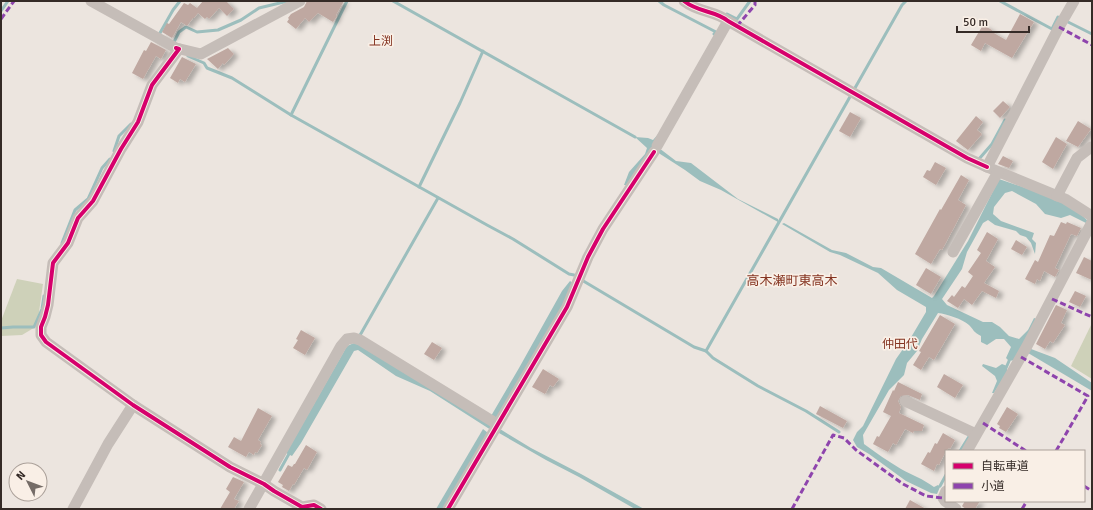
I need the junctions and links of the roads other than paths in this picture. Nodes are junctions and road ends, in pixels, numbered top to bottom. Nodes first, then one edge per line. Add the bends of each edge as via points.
1 (92, 1) edge
2 (116, 1) edge
3 (300, 1) edge
4 (684, 1) edge
5 (1074, 1) edge
6 (110, 11) junction
7 (728, 21) junction
8 (175, 47) junction
9 (1091, 147) edge
10 (987, 167) junction
11 (998, 172) junction
12 (1057, 196) junction
13 (1092, 216) edge
14 (1090, 225) edge
15 (954, 252) dead end
16 (904, 401) dead end
17 (133, 405) junction
18 (495, 427) junction
19 (972, 433) junction
20 (967, 450) edge
21 (269, 488) junction
22 (946, 502) edge
23 (73, 509) edge
24 (250, 509) edge
25 (321, 509) edge
26 (448, 509) edge
27 (956, 509) edge

1 - 6 street
2 - 6 street
3 - 8 street via 201,54
4 - 7 street via 702,11 721,15
5 - 10 street
6 - 8 street
7 - 10 street
7 - 18 street via 656,149 603,230 588,257 567,307
8 - 17 street via 152,85 138,122 93,201 78,218 68,243 53,263 48,305 41,326 40,335 46,342
9 - 12 street via 1077,158
10 - 11 street
11 - 12 street
11 - 15 street
12 - 13 street
14 - 19 street via 999,397
16 - 19 street
17 - 21 street via 230,467
17 - 23 street via 108,444
18 - 21 street via 357,339 347,339 341,346
18 - 26 street
19 - 20 street
21 - 24 street
21 - 25 street via 302,507 314,505
22 - 27 street

